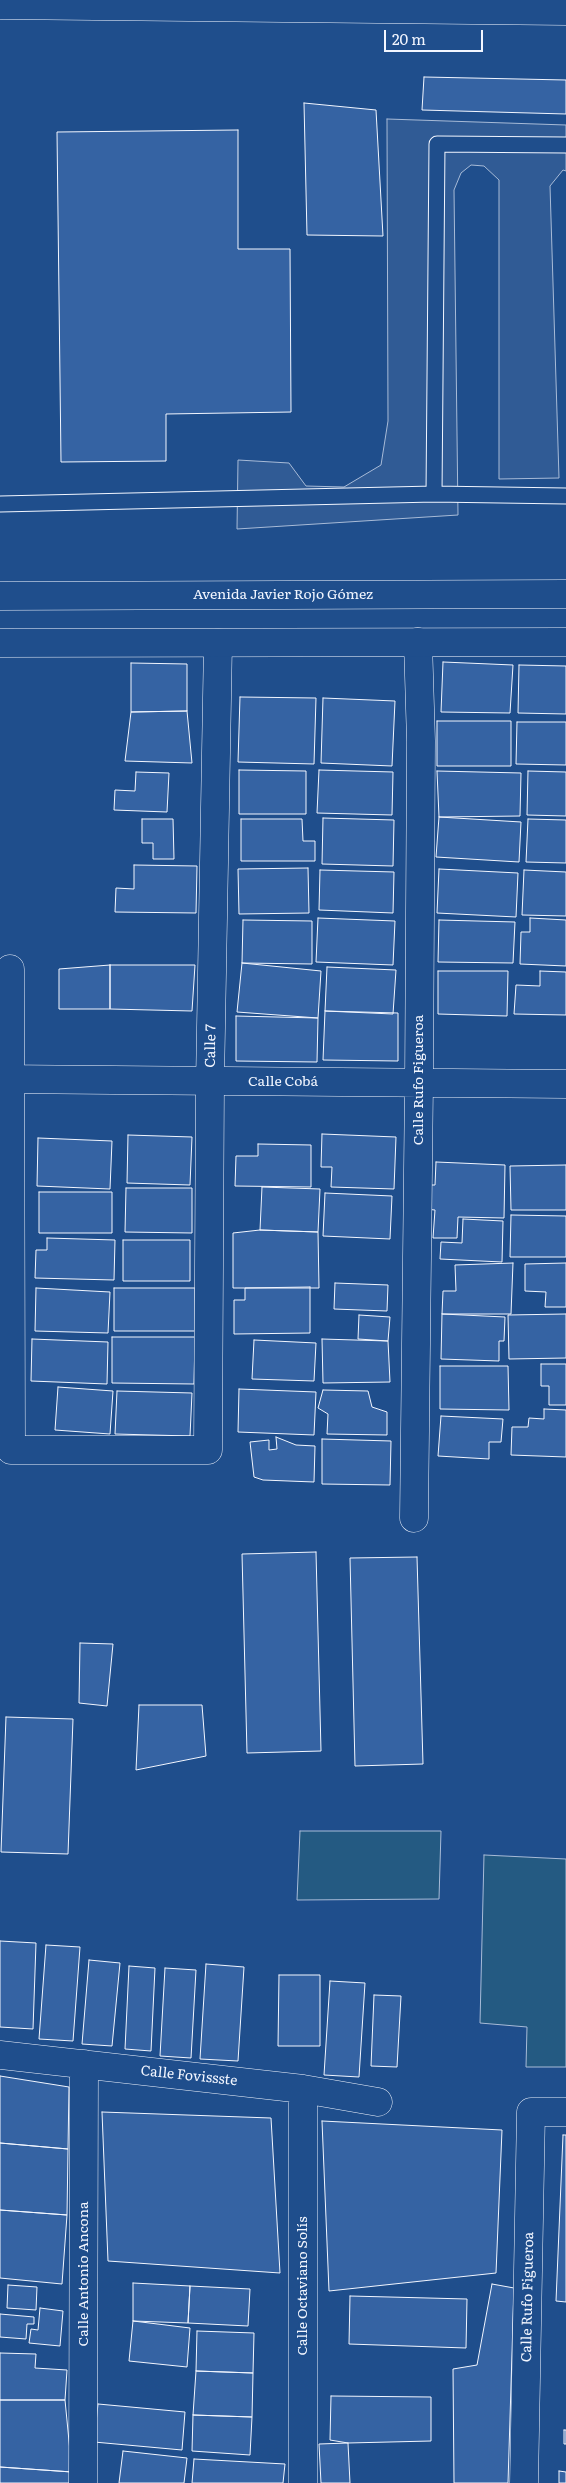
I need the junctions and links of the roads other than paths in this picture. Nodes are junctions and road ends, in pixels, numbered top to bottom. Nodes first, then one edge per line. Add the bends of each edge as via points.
1 (212, 4) edge
2 (0, 5) edge
3 (555, 7) edge
4 (566, 144) edge
5 (434, 494) junction
6 (566, 496) edge
7 (0, 504) edge
8 (566, 594) edge
9 (0, 596) edge
10 (418, 642) junction
11 (566, 642) edge
12 (0, 643) edge
13 (218, 643) junction
14 (10, 968) dead end
15 (5, 1079) edge
16 (210, 1082) junction
17 (420, 1083) junction
18 (566, 1084) edge
19 (414, 1518) dead end
20 (0, 2055) edge
21 (84, 2064) junction
22 (303, 2089) junction
23 (378, 2102) dead end
24 (566, 2112) edge
25 (83, 2483) edge
26 (303, 2483) edge
27 (524, 2483) edge

1 - 2 street
1 - 3 street
4 - 5 lane via 437,144
5 - 6 lane
5 - 7 lane
8 - 9 street, Avenida Javier Rojo Gómez
10 - 11 street
10 - 13 street
10 - 17 street, Calle Rufo Figueroa via 421,741
12 - 13 street
13 - 16 street, Calle 7
14 - 15 street
15 - 16 street, Calle Cobá
15 - 16 street, Calle 7 via 11,1450 208,1450
16 - 17 street, Calle Cobá
17 - 18 street, Calle Cobá
17 - 19 street, Calle Rufo Figueroa
20 - 21 street, Calle Fovissste
21 - 22 street, Calle Fovissste
21 - 25 street, Calle Antonio Ancona
22 - 23 street, Calle Fovissste
22 - 26 street, Calle Octaviano Solís
24 - 27 street, Calle Rufo Figueroa via 531,2112

